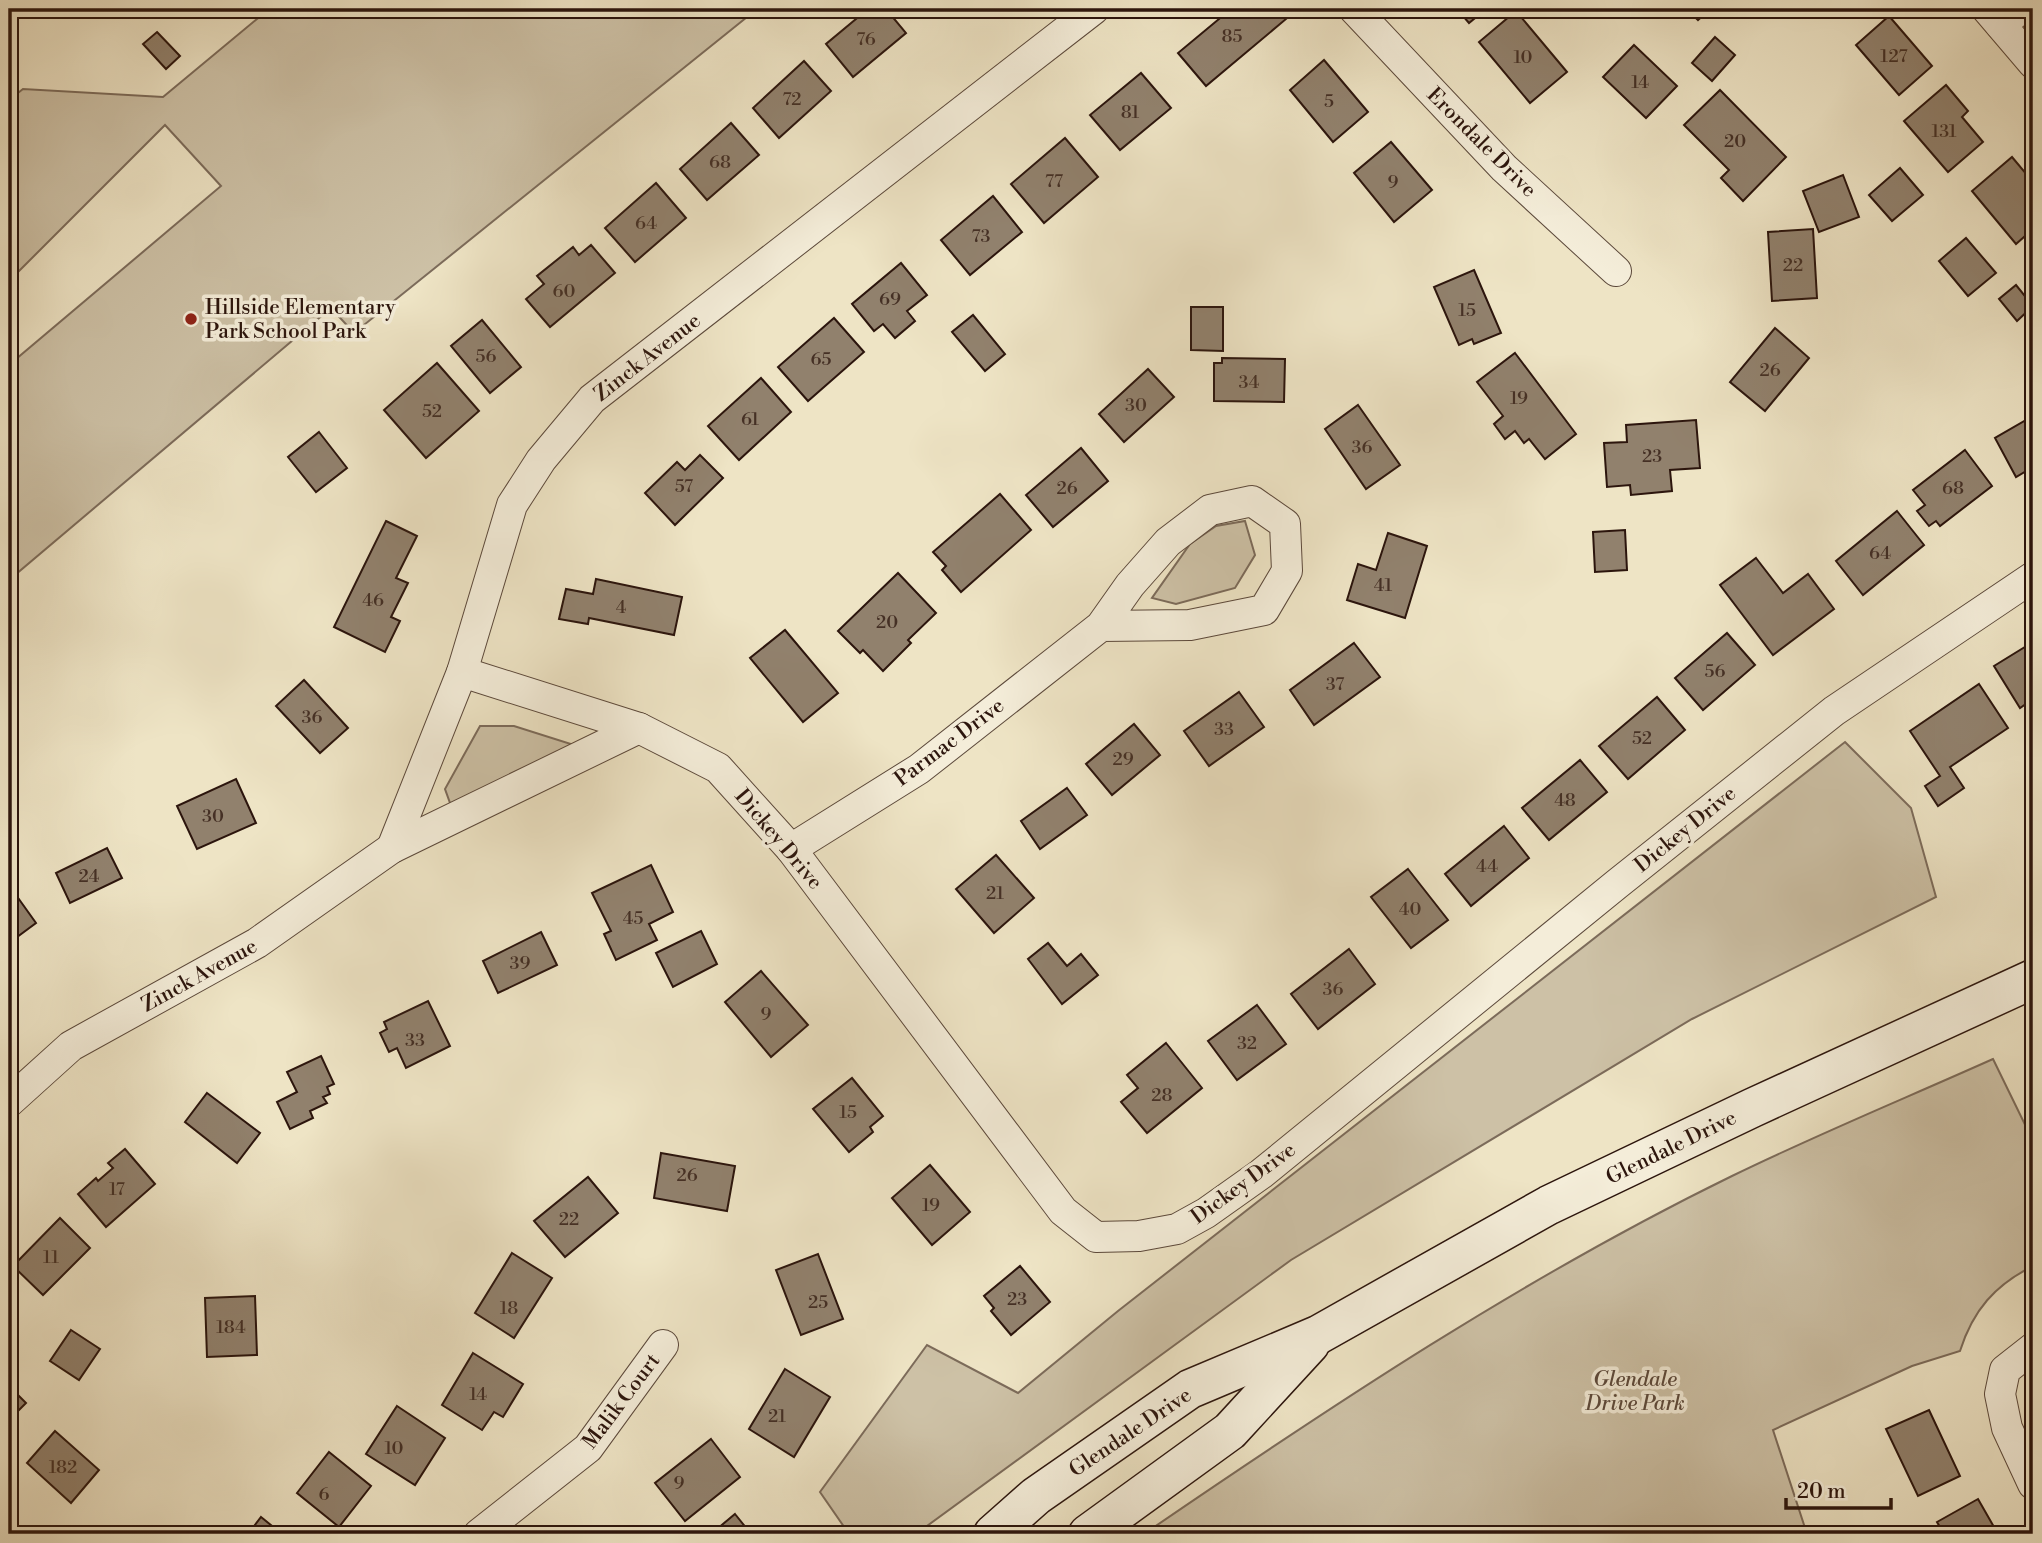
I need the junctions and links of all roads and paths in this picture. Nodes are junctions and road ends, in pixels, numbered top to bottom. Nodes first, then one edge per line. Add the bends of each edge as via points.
1 (1094, 9) edge
2 (1354, 9) edge
3 (2002, 14) edge
4 (2033, 62) edge
5 (1616, 271) dead end
6 (2033, 577) edge
7 (1101, 626) junction
8 (463, 672) junction
9 (639, 728) junction
10 (392, 848) junction
11 (791, 849) junction
12 (2033, 979) edge
13 (9, 1102) edge
14 (1318, 1335) junction
15 (663, 1345) dead end
16 (2033, 1348) edge
17 (2033, 1484) edge
18 (479, 1534) edge
19 (993, 1534) edge
20 (1088, 1534) edge

1 - 8 street, Zinck Avenue via 592,400 541,460 512,505
2 - 5 street, Erondale Drive via 1504,167
3 - 4 street
6 - 11 street, Dickey Drive via 1834,711 1261,1174 1177,1229 1096,1237 1063,1211
7 - 7 street, Parmac Drive via 1191,625 1265,610 1287,571 1285,524 1252,501 1210,510 1168,542
7 - 11 street, Parmac Drive via 919,769
8 - 9 street, Dickey Drive
8 - 10 street, Zinck Avenue
9 - 10 street, Zinck Avenue
9 - 11 street, Dickey Drive via 718,768
10 - 13 street, Zinck Avenue via 257,943 71,1046
12 - 14 main road, Glendale Drive via 1549,1205
14 - 19 main road, Glendale Drive via 1190,1389 1036,1496
14 - 20 main road, Glendale Drive via 1230,1432
15 - 18 street, Malik Court via 588,1448
16 - 17 street via 2005,1370 2000,1394 2007,1428

